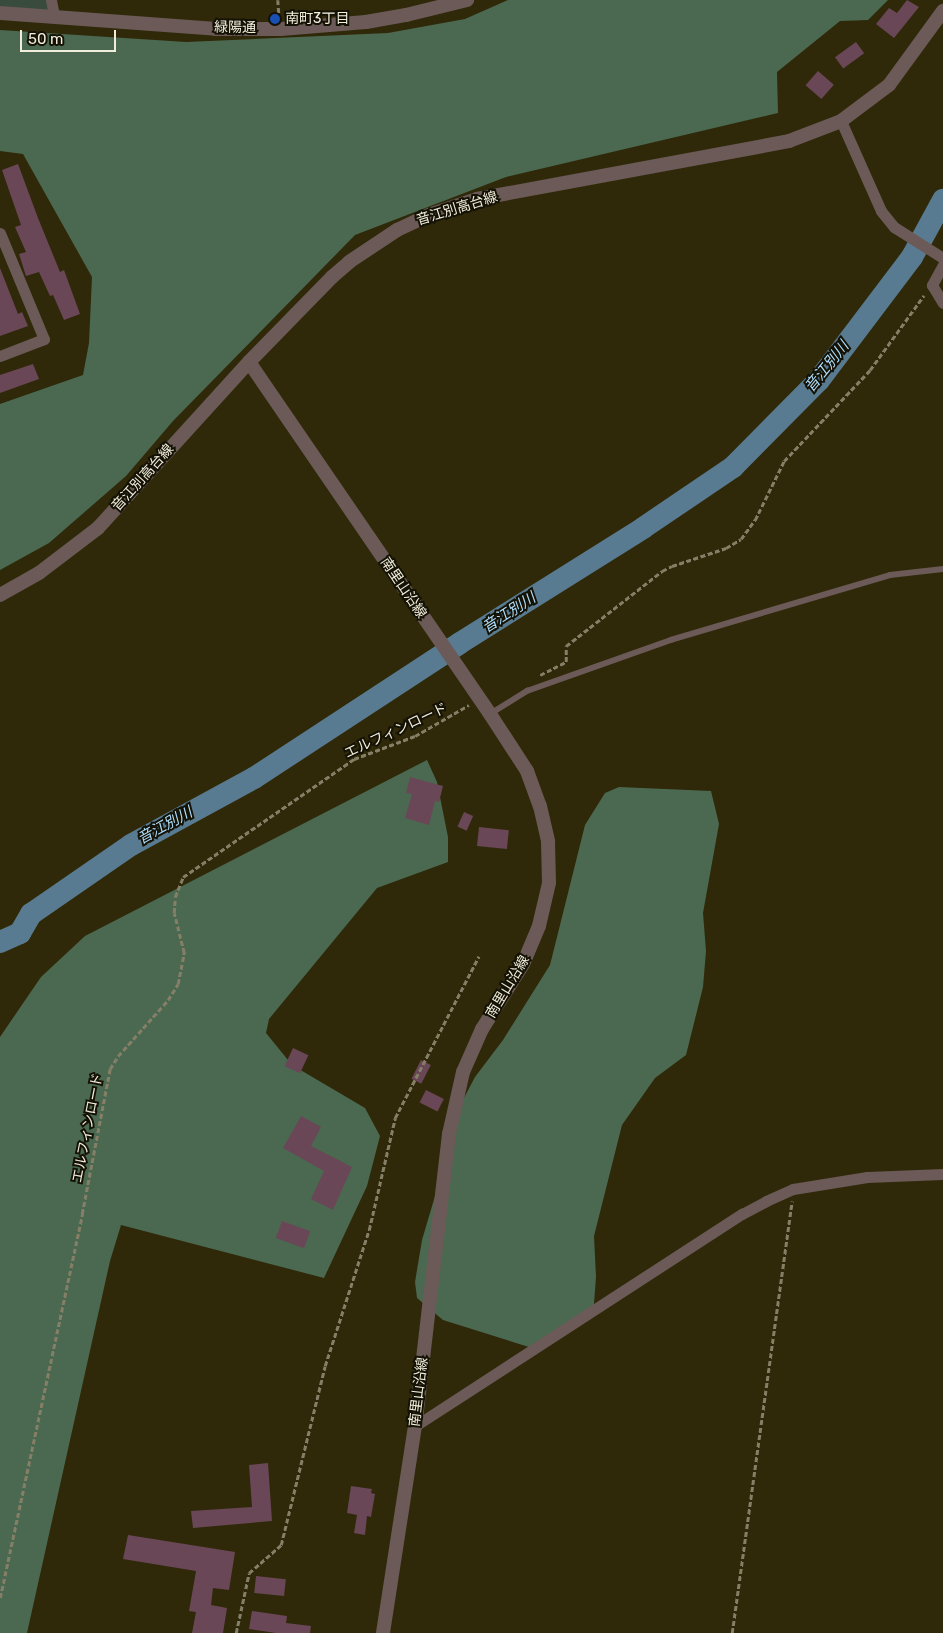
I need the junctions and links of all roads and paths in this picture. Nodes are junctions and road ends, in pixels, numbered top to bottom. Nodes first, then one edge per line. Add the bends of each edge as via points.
1 (51, 0) edge
2 (278, 0) edge
3 (467, 0) edge
4 (943, 11) edge
5 (0, 13) edge
6 (54, 15) junction
7 (279, 16) dead end
8 (841, 121) junction
9 (0, 233) edge
10 (943, 258) edge
11 (943, 265) edge
12 (932, 285) junction
13 (943, 303) edge
14 (0, 356) edge
15 (249, 362) junction
16 (943, 569) edge
17 (0, 595) edge
18 (533, 679) dead end
19 (479, 699) junction
20 (490, 714) junction
21 (479, 956) dead end
22 (943, 1174) edge
23 (794, 1189) junction
24 (415, 1426) junction
25 (0, 1598) edge
26 (236, 1633) edge
27 (383, 1633) edge
28 (732, 1633) edge

1 - 6 street
2 - 7 path
3 - 6 street, 緑陽通 via 406,16 281,29 216,29
4 - 8 street, 音江別高台線 via 889,85
5 - 6 street, 緑陽通
8 - 10 street via 881,211 894,227
8 - 15 street, 音江別高台線 via 789,141 477,200 429,215 397,230 349,262
9 - 14 street via 44,339
11 - 12 street
12 - 13 street
12 - 18 path via 870,370 784,462 741,539 726,548 662,571 566,646 566,662
15 - 17 street, 音江別高台線 via 98,528 39,572
15 - 19 street, 南里山沿線
16 - 20 lane via 890,575 671,640 527,691
19 - 20 street, 南里山沿線
19 - 25 path, エルフィンロード via 415,736 354,759 183,877 175,897 174,913 184,953 178,984 110,1069
20 - 24 street, 南里山沿線 via 527,771 540,806 548,842 549,883 539,926 523,964 482,1029 463,1072 449,1134
21 - 26 path via 395,1118 369,1230 325,1366 280,1546 249,1573
22 - 23 street via 867,1177
23 - 24 street via 742,1214
23 - 28 path
24 - 27 street, 南里山沿線

